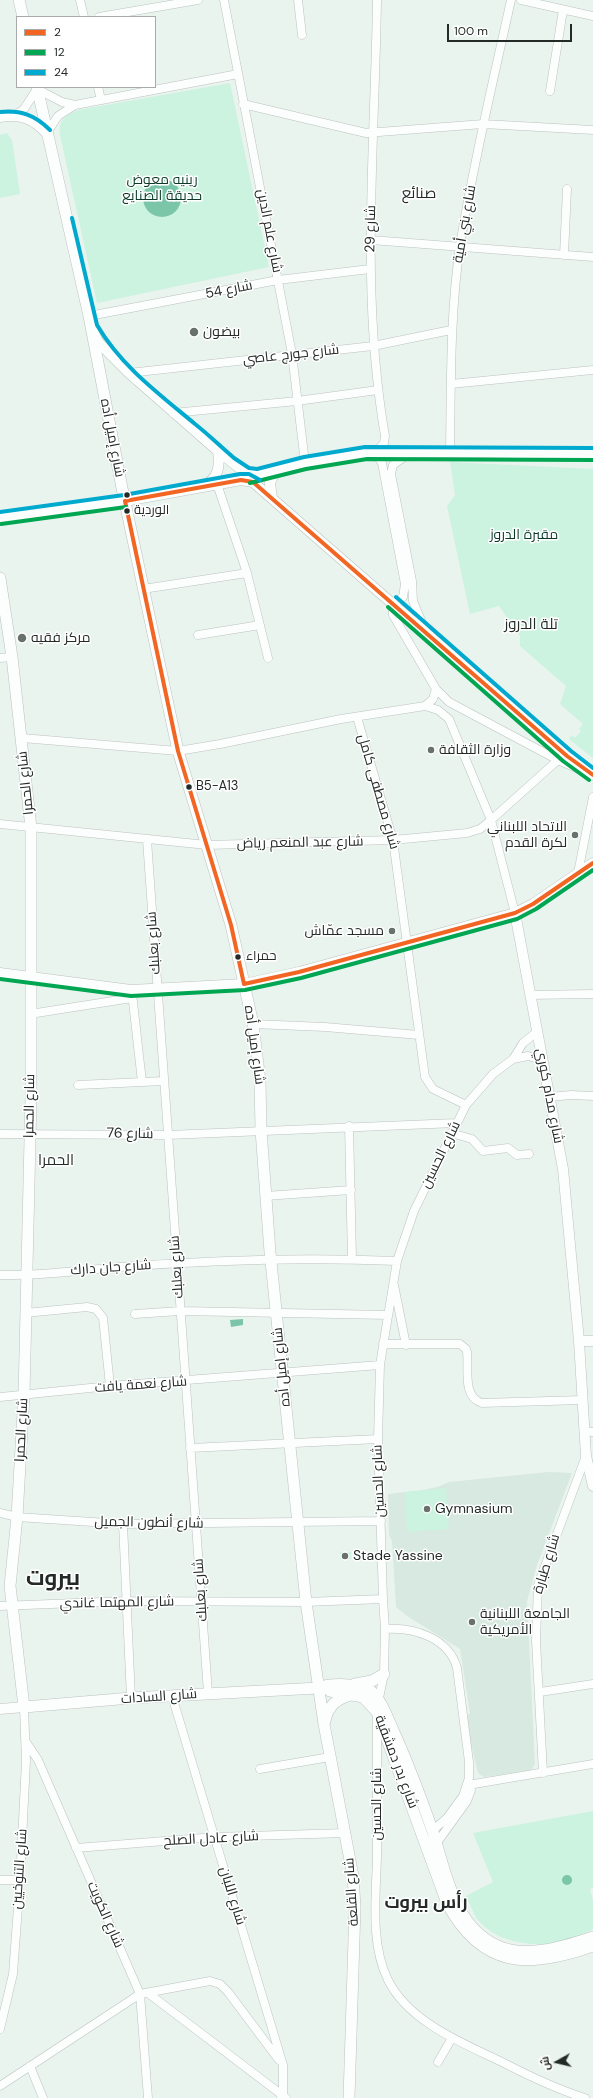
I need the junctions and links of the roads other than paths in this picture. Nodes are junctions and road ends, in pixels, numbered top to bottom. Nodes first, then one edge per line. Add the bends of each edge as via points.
1 (19, 0) edge
2 (80, 0) edge
3 (198, 0) edge
4 (224, 0) edge
5 (298, 0) edge
6 (377, 0) edge
7 (511, 0) edge
8 (521, 0) edge
9 (563, 10) junction
10 (23, 16) edge
11 (84, 16) edge
12 (105, 16) edge
13 (593, 16) edge
14 (302, 35) dead end
15 (238, 74) junction
16 (37, 88) edge
17 (98, 88) edge
18 (550, 90) dead end
19 (100, 100) junction
20 (243, 104) junction
21 (75, 105) junction
22 (14, 116) junction
23 (0, 118) edge
24 (483, 124) junction
25 (593, 130) edge
26 (46, 134) junction
27 (373, 134) junction
28 (567, 189) dead end
29 (371, 240) junction
30 (460, 247) junction
31 (564, 255) junction
32 (593, 257) edge
33 (370, 269) junction
34 (278, 280) junction
35 (89, 316) junction
36 (91, 327) junction
37 (452, 330) junction
38 (372, 346) junction
39 (292, 354) junction
40 (593, 370) edge
41 (129, 373) junction
42 (451, 384) junction
43 (378, 390) junction
44 (297, 401) junction
45 (173, 413) junction
46 (218, 452) junction
47 (411, 452) junction
48 (450, 452) junction
49 (375, 453) junction
50 (593, 454) edge
51 (305, 463) junction
52 (276, 470) junction
53 (257, 480) junction
54 (217, 484) junction
55 (201, 487) junction
56 (272, 498) junction
57 (125, 501) junction
58 (0, 518) edge
59 (247, 573) junction
60 (0, 578) edge
61 (143, 589) junction
62 (392, 602) junction
63 (260, 625) junction
64 (425, 631) junction
65 (198, 635) dead end
66 (12, 657) junction
67 (0, 658) edge
68 (268, 658) dead end
69 (436, 689) junction
70 (425, 706) junction
71 (457, 707) junction
72 (357, 717) junction
73 (448, 719) junction
74 (22, 738) junction
75 (178, 751) junction
76 (558, 760) junction
77 (593, 775) edge
78 (593, 797) edge
79 (492, 820) junction
80 (0, 824) edge
81 (31, 828) junction
82 (147, 840) junction
83 (393, 840) junction
84 (207, 845) junction
85 (593, 863) edge
86 (578, 873) junction
87 (515, 913) junction
88 (407, 941) junction
89 (0, 973) edge
90 (30, 977) junction
91 (244, 984) junction
92 (158, 990) junction
93 (132, 994) junction
94 (593, 994) edge
95 (530, 995) junction
96 (30, 1014) junction
97 (253, 1024) junction
98 (536, 1032) junction
99 (419, 1035) junction
100 (513, 1059) junction
101 (542, 1060) junction
102 (164, 1080) junction
103 (142, 1082) junction
104 (78, 1085) dead end
105 (593, 1096) edge
106 (549, 1097) junction
107 (466, 1105) junction
108 (456, 1124) junction
109 (349, 1126) junction
110 (261, 1130) junction
111 (30, 1133) junction
112 (451, 1133) junction
113 (0, 1134) edge
114 (168, 1135) junction
115 (528, 1154) dead end
116 (351, 1190) junction
117 (265, 1196) junction
118 (352, 1259) junction
119 (270, 1260) junction
120 (397, 1262) junction
121 (176, 1264) junction
122 (0, 1275) edge
123 (26, 1276) junction
124 (393, 1280) junction
125 (180, 1311) junction
126 (25, 1313) junction
127 (135, 1314) dead end
128 (277, 1314) junction
129 (388, 1315) junction
130 (579, 1341) junction
131 (593, 1341) edge
132 (383, 1344) junction
133 (406, 1345) junction
134 (380, 1365) junction
135 (283, 1372) junction
136 (186, 1382) junction
137 (110, 1386) junction
138 (24, 1395) junction
139 (0, 1397) edge
140 (582, 1400) junction
141 (588, 1432) edge
142 (378, 1439) junction
143 (290, 1444) junction
144 (190, 1448) junction
145 (586, 1456) junction
146 (593, 1486) edge
147 (0, 1513) edge
148 (17, 1517) junction
149 (381, 1521) junction
150 (298, 1522) junction
151 (123, 1524) junction
152 (196, 1524) junction
153 (383, 1599) junction
154 (127, 1601) junction
155 (202, 1602) junction
156 (306, 1602) junction
157 (0, 1606) edge
158 (12, 1606) junction
159 (386, 1629) junction
160 (384, 1674) junction
161 (593, 1684) edge
162 (346, 1685) junction
163 (318, 1688) junction
164 (540, 1692) junction
165 (208, 1693) junction
166 (355, 1694) junction
167 (172, 1696) junction
168 (132, 1698) junction
169 (379, 1700) junction
170 (24, 1707) junction
171 (0, 1709) edge
172 (377, 1712) junction
173 (324, 1724) junction
174 (26, 1742) junction
175 (330, 1757) junction
176 (593, 1764) edge
177 (260, 1769) dead end
178 (544, 1772) junction
179 (470, 1784) junction
180 (432, 1831) junction
181 (346, 1833) junction
182 (214, 1837) junction
183 (436, 1844) junction
184 (76, 1848) junction
185 (0, 1880) edge
186 (20, 1880) junction
187 (593, 1937) edge
188 (593, 1946) edge
189 (144, 1994) junction
190 (0, 2029) edge
191 (452, 2038) junction
192 (438, 2062) dead end
193 (283, 2065) junction
194 (30, 2066) junction
195 (0, 2086) edge
196 (284, 2097) edge
197 (43, 2098) edge
198 (148, 2098) edge
199 (348, 2098) edge
200 (585, 2098) edge

1 - 10 main road
2 - 11 street
3 - 12 street
4 - 15 street, شارع علم الدين
5 - 14 street
6 - 27 street, شارع 29
7 - 24 street, شارع بني أمية
8 - 9 street
9 - 13 street
9 - 18 street
15 - 19 street
15 - 20 street, شارع علم الدين
16 - 21 street via 62,102
16 - 22 street via 32,100
16 - 26 main road, شارع إميل أده
17 - 19 street
19 - 21 street
20 - 27 street via 351,131
20 - 34 street, شارع علم الدين
21 - 26 street via 58,116
22 - 23 street
22 - 26 street via 32,122
24 - 25 street
24 - 27 street
24 - 30 street, شارع بني أمية
26 - 35 main road, شارع إميل أده
27 - 29 street, شارع 29
28 - 31 street
29 - 30 street
29 - 33 street, شارع 29
30 - 31 street
30 - 37 street, شارع بني أمية
31 - 32 street
33 - 34 street, شارع 54
33 - 38 street, شارع 29
34 - 35 street, شارع 54
34 - 39 street, شارع علم الدين
35 - 36 main road, شارع إميل أده
36 - 41 street via 98,342
36 - 57 main road, شارع إميل أده
37 - 38 street, شارع جورج عاصي
37 - 42 street, شارع بني أمية
38 - 39 street, شارع جورج عاصي
38 - 43 street, شارع 29
39 - 41 street, شارع جورج عاصي
39 - 44 street, شارع علم الدين
40 - 42 street
41 - 45 street
42 - 48 street, شارع بني أمية
43 - 44 street
43 - 49 street, شارع 29 via 385,440
44 - 45 street
44 - 51 street, شارع علم الدين
45 - 46 street
46 - 53 street
46 - 55 street via 219,469 215,477
47 - 48 street
47 - 49 street
47 - 64 street via 393,465 391,474 412,581 413,601
48 - 50 street
49 - 51 street
49 - 62 street via 382,463 404,584 403,597 397,602
51 - 52 street
52 - 53 street
52 - 56 street via 270,483
53 - 54 street
53 - 56 street
54 - 55 street
54 - 59 street
55 - 57 street
56 - 62 street
57 - 58 street
57 - 61 main road, شارع إميل أده
59 - 61 street
59 - 63 street
60 - 66 main road, شارع الحمرا
61 - 75 main road, شارع إميل أده
62 - 64 street
62 - 69 street via 394,617
63 - 65 street
63 - 68 street
64 - 77 street via 556,746
66 - 67 street
66 - 74 main road, شارع الحمرا
69 - 70 street via 433,699
69 - 71 street
70 - 72 street
70 - 73 street, شارع مدام كوري via 438,710
71 - 73 street via 450,711
71 - 76 street
72 - 75 street
72 - 83 street, شارع مصطفى كامل
73 - 79 street, شارع مدام كوري
74 - 75 street
74 - 81 main road, شارع الحمرا
75 - 84 main road, شارع إميل أده
76 - 77 street
76 - 79 street, شارع عبد المنعم رياض
78 - 86 street
79 - 83 street, شارع عبد المنعم رياض via 480,829 467,833
79 - 87 street, شارع مدام كوري
80 - 81 street, شارع عبد المنعم رياض
81 - 82 street, شارع عبد المنعم رياض
81 - 90 main road, شارع الحمرا
82 - 84 street, شارع عبد المنعم رياض
82 - 92 street, شارع بعلبك
83 - 84 street, شارع عبد المنعم رياض
83 - 88 street, شارع مصطفى كامل
84 - 91 main road, شارع إميل أده via 231,925
85 - 86 street
86 - 87 street via 533,904
87 - 88 street
87 - 95 street, شارع مدام كوري
88 - 91 street via 299,972
88 - 99 street, شارع مصطفى كامل
89 - 90 street
90 - 93 street
90 - 96 main road, شارع الحمرا
91 - 92 street
91 - 97 main road, شارع إميل أده
92 - 93 street
92 - 102 street, شارع بعلبك
93 - 96 street
93 - 103 street
94 - 95 street
95 - 98 street, شارع مدام كوري
96 - 111 main road, شارع الحمرا
97 - 99 street
97 - 110 main road, شارع إميل أده via 260,1081
98 - 100 street via 523,1044
98 - 101 street, شارع مدام كوري
99 - 107 street, شارع مصطفى كامل via 423,1069 429,1085
100 - 101 street via 528,1056
100 - 107 street, شارع الحسين via 493,1074
101 - 106 street, شارع مدام كوري
102 - 103 street
102 - 114 street, شارع بعلبك
103 - 104 street
105 - 106 street
106 - 130 street, شارع مدام كوري via 563,1169
107 - 108 street, شارع الحسين
108 - 109 street, شارع 76
108 - 112 street, شارع الحسين
109 - 110 street, شارع 76
109 - 116 street
110 - 114 street, شارع 76
110 - 117 main road, شارع إميل أده
111 - 113 street, شارع 76
111 - 114 street, شارع 76
111 - 123 main road, شارع الحمرا
112 - 115 street via 472,1139 482,1151 509,1148 517,1155
112 - 120 street, شارع الحسين via 409,1221
114 - 121 street, شارع بعلبك
116 - 117 street
116 - 118 street
117 - 119 main road, شارع إميل أده
118 - 119 street, شارع جان دارك
118 - 120 street, شارع جان دارك
119 - 121 street, شارع جان دارك
119 - 128 main road, شارع إميل أده
120 - 124 street, شارع الحسين
121 - 123 street, شارع جان دارك via 121,1266
121 - 125 street, شارع بعلبك
122 - 123 street, شارع جان دارك
123 - 126 main road, شارع الحمرا
124 - 129 street, شارع الحسين
124 - 133 street
125 - 127 street
125 - 128 street
125 - 136 street, شارع بعلبك
126 - 137 street via 87,1307 96,1309 103,1318
126 - 138 main road, شارع الحمرا
128 - 129 street
128 - 135 main road, شارع إميل أده
129 - 132 street, شارع الحسين
130 - 131 street
130 - 140 street, شارع مدام كوري
132 - 133 street
132 - 134 street, شارع الحسين
133 - 140 street via 456,1343 464,1346 467,1352 468,1383 477,1402
134 - 135 street, شارع نعمة يافت
134 - 142 street, شارع الحسين
135 - 136 street, شارع نعمة يافت
135 - 143 main road, شارع إميل أده
136 - 137 street, شارع نعمة يافت
136 - 144 street, شارع بعلبك
137 - 138 street, شارع نعمة يافت
138 - 139 street, شارع نعمة يافت
138 - 148 main road, شارع الحمرا
140 - 141 street, شارع مدام كوري
141 - 145 street, شارع مدام كوري
142 - 143 street
142 - 149 street, شارع الحسين
143 - 144 street
143 - 150 main road, شارع إميل أده
144 - 152 street, شارع بعلبك
145 - 146 street, شارع مدام كوري
145 - 164 street, شارع طبارة via 538,1586 536,1617
147 - 148 street, شارع أنطون الجميل
148 - 151 street, شارع أنطون الجميل
148 - 158 main road, شارع الحمرا via 11,1568
149 - 150 street, شارع أنطون الجميل
149 - 153 street, شارع الحسين
150 - 152 street, شارع أنطون الجميل
150 - 156 main road, شارع إميل أده
151 - 152 street, شارع أنطون الجميل
151 - 154 street
152 - 155 street, شارع بعلبك
153 - 156 street, شارع المهتما غاندي
153 - 159 street, شارع الحسين
154 - 155 street, شارع المهتما غاندي
154 - 158 street, شارع المهتما غاندي
154 - 168 street
155 - 156 street, شارع المهتما غاندي
155 - 165 street, شارع بعلبك
156 - 163 main road, شارع إميل أده
157 - 158 street, شارع المهتما غاندي
158 - 170 main road, شارع الحمرا
159 - 160 street, شارع الحسين
159 - 179 street via 404,1629 430,1636 448,1650 455,1660 462,1711 472,1748 474,1770
160 - 162 main road via 366,1682
160 - 169 street, شارع الحسين
161 - 164 street
162 - 163 main road, شارع بدر دمشقية
162 - 169 main road, شارع بدر دمشقية via 367,1689
163 - 165 main road, شارع السادات
163 - 166 main road, شارع بدر دمشقية via 324,1691
163 - 173 main road, شارع القلعة
164 - 178 street, شارع طبارة
165 - 167 main road, شارع السادات
166 - 172 main road, شارع بدر دمشقية via 367,1699
166 - 173 main road via 332,1704
167 - 168 main road, شارع السادات
167 - 182 street, شارع اللبان
168 - 170 main road, شارع السادات
169 - 172 street, شارع الحسين
169 - 180 main road, شارع بدر دمشقية via 399,1744
170 - 171 street, شارع السادات
170 - 174 street, شارع التنوخيين
172 - 188 main road, شارع بدر دمشقية via 447,1903 466,1932 493,1953 517,1960 552,1958
172 - 191 street, شارع الحسين via 376,1914 383,1967 393,1989 407,2006
173 - 175 main road, شارع القلعة
174 - 184 street, شارع الكويت via 38,1760
174 - 186 street, شارع التنوخيين
175 - 177 street
175 - 181 main road, شارع القلعة
176 - 178 street
178 - 179 street
179 - 180 street via 453,1810
179 - 183 street via 467,1801
180 - 183 main road, شارع بدر دمشقية
181 - 182 street, شارع عادل الصلح
181 - 199 main road, شارع القلعة via 355,1907
182 - 184 street, شارع عادل الصلح
182 - 193 street, شارع اللبان
183 - 187 main road, شارع بدر دمشقية via 448,1882 462,1912 476,1931 491,1943 504,1949 524,1951 551,1949
184 - 189 street, شارع الكويت
185 - 186 street
186 - 190 street, شارع التنوخيين via 13,1974
189 - 193 street via 210,1981 220,1984
189 - 194 street
189 - 196 street via 168,2006
189 - 198 street, شارع الكويت
191 - 192 street
191 - 200 street, شارع الحسين via 547,2084
193 - 196 street, شارع اللبان
194 - 195 street
194 - 197 street

